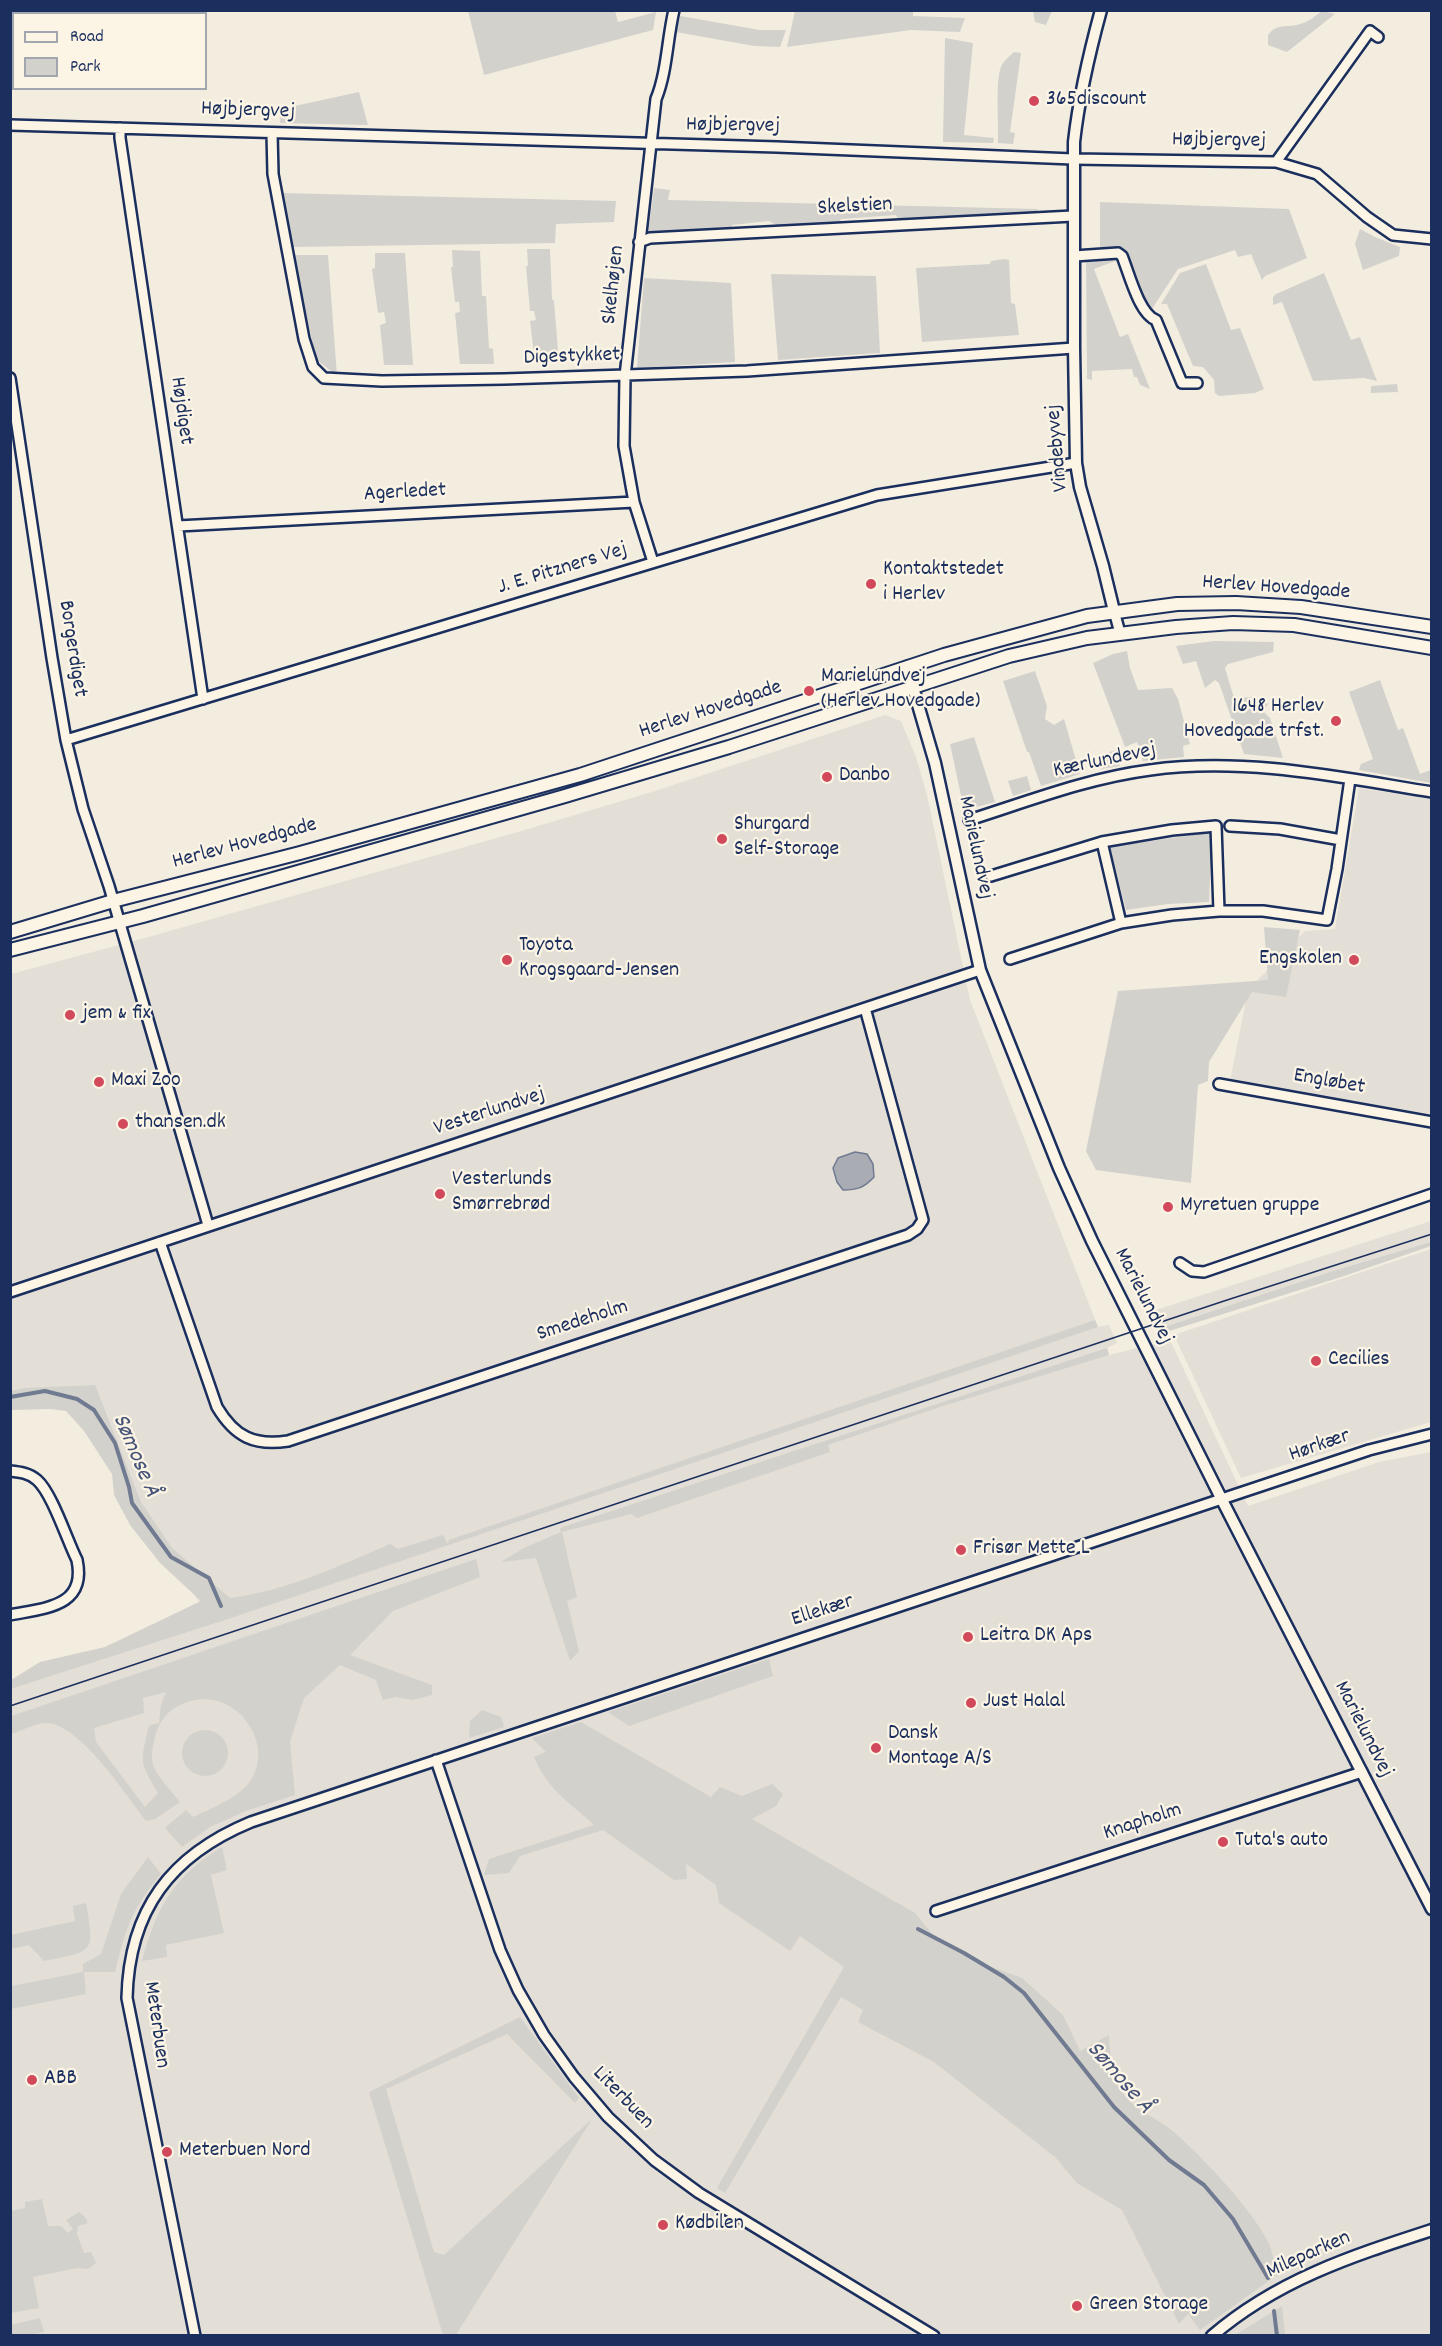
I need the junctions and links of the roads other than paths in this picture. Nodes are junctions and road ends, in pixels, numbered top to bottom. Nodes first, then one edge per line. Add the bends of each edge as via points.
1 (674, 10) edge
2 (1101, 10) edge
3 (1378, 38) dead end
4 (10, 125) edge
5 (120, 128) junction
6 (272, 133) junction
7 (652, 145) junction
8 (1073, 159) junction
9 (1276, 162) junction
10 (1073, 216) junction
11 (1431, 238) edge
12 (639, 242) junction
13 (1074, 256) junction
14 (1074, 348) junction
15 (625, 376) junction
16 (10, 378) edge
17 (1197, 382) dead end
18 (1076, 463) junction
19 (634, 502) junction
20 (178, 525) junction
21 (653, 562) junction
22 (1114, 611) junction
23 (1431, 627) edge
24 (1120, 633) junction
25 (1431, 648) edge
26 (907, 668) junction
27 (914, 688) junction
28 (203, 699) junction
29 (66, 740) junction
30 (1350, 779) junction
31 (1431, 792) edge
32 (969, 820) dead end
33 (1230, 826) dead end
34 (1341, 840) junction
35 (1102, 842) junction
36 (991, 876) dead end
37 (113, 901) junction
38 (1219, 911) junction
39 (118, 921) junction
40 (1121, 923) junction
41 (10, 932) edge
42 (10, 950) edge
43 (1010, 959) dead end
44 (980, 970) junction
45 (865, 1008) junction
46 (1219, 1084) dead end
47 (1431, 1122) edge
48 (1431, 1194) edge
49 (208, 1225) junction
50 (159, 1242) junction
51 (1180, 1263) dead end
52 (10, 1292) edge
53 (1431, 1434) edge
54 (10, 1471) edge
55 (1222, 1500) junction
56 (10, 1615) edge
57 (436, 1760) junction
58 (1362, 1772) junction
59 (1431, 1909) edge
60 (936, 1911) dead end
61 (1431, 2230) edge
62 (195, 2336) edge
63 (934, 2336) edge
64 (1212, 2336) edge

1 - 7 street, Skelhøjen via 662,85 656,99
2 - 8 street, Vindebyvej via 1078,109
3 - 9 street via 1370,32
4 - 5 street, Højbjergvej
5 - 6 street, Højbjergvej
5 - 20 street, Højdiget
6 - 7 street, Højbjergvej
6 - 15 street, Digestykket via 273,174 304,339 313,368 324,378 382,381
7 - 8 street, Højbjergvej
7 - 12 street, Skelhøjen
8 - 9 street, Højbjergvej
8 - 10 street, Vindebyvej
9 - 11 street, Højbjergvej via 1317,174 1393,235
10 - 12 street, Skelstien via 650,238
10 - 13 street, Vindebyvej
12 - 15 street, Skelhøjen
13 - 14 street, Vindebyvej
13 - 17 street via 1122,256 1143,309 1156,320 1182,383
14 - 15 street, Digestykket
14 - 18 street, Vindebyvej
15 - 19 street, Skelhøjen via 624,446
16 - 29 street, Borgerdiget
18 - 21 street, J. E. Pitzners Vej via 878,495
18 - 22 street, Vindebyvej
19 - 20 street, Agerledet
19 - 21 street, Skelhøjen
20 - 28 street, Højdiget
21 - 28 street, J. E. Pitzners Vej
22 - 23 main road, Herlev Hovedgade via 1177,604 1244,603 1301,607
22 - 24 street, Vindebyvej
22 - 26 main road, Herlev Hovedgade
24 - 25 main road, Herlev Hovedgade via 1233,623 1293,625
24 - 27 main road, Herlev Hovedgade via 1010,656
26 - 27 street, Marielundvej
26 - 37 main road, Herlev Hovedgade via 580,775
27 - 39 main road, Herlev Hovedgade via 565,796
27 - 44 street, Marielundvej via 935,763
28 - 29 street, J. E. Pitzners Vej
29 - 37 street, Borgerdiget via 83,809
30 - 31 street, Kærlundevej
30 - 32 street, Kærlundevej via 1259,766 1168,768 1086,782
30 - 34 street
33 - 34 street via 1280,829
34 - 38 street via 1327,920 1263,911
35 - 36 street
35 - 38 street via 1216,826
35 - 40 street
37 - 39 street, Borgerdiget
37 - 41 main road, Herlev Hovedgade
38 - 40 street
39 - 42 main road, Herlev Hovedgade
39 - 49 street, Borgerdiget
40 - 43 street
44 - 45 street, Vesterlundvej
44 - 55 street, Marielundvej via 1092,1241
45 - 49 street, Vesterlundvej
45 - 50 street, Smedeholm via 923,1220 917,1229 310,1434 288,1441 254,1441 226,1422 217,1407
46 - 47 street, Engløbet
48 - 51 street via 1204,1272 1192,1271
49 - 50 street, Vesterlundvej
50 - 52 street, Vesterlundvej
53 - 55 street, Hørkær via 1369,1450
54 - 56 street via 35,1478 44,1488 79,1572 77,1585 62,1603
55 - 57 street, Ellekær
55 - 58 street, Marielundvej
57 - 62 street, Meterbuen via 225,1833 179,1866 162,1885 138,1929 131,1952 127,1998
57 - 63 street, Literbuen via 500,1950 518,1990 544,2035 602,2110 654,2160 699,2193
58 - 59 street, Marielundvej
58 - 60 street, Knapholm
61 - 64 street, Mileparken via 1307,2274 1244,2311

